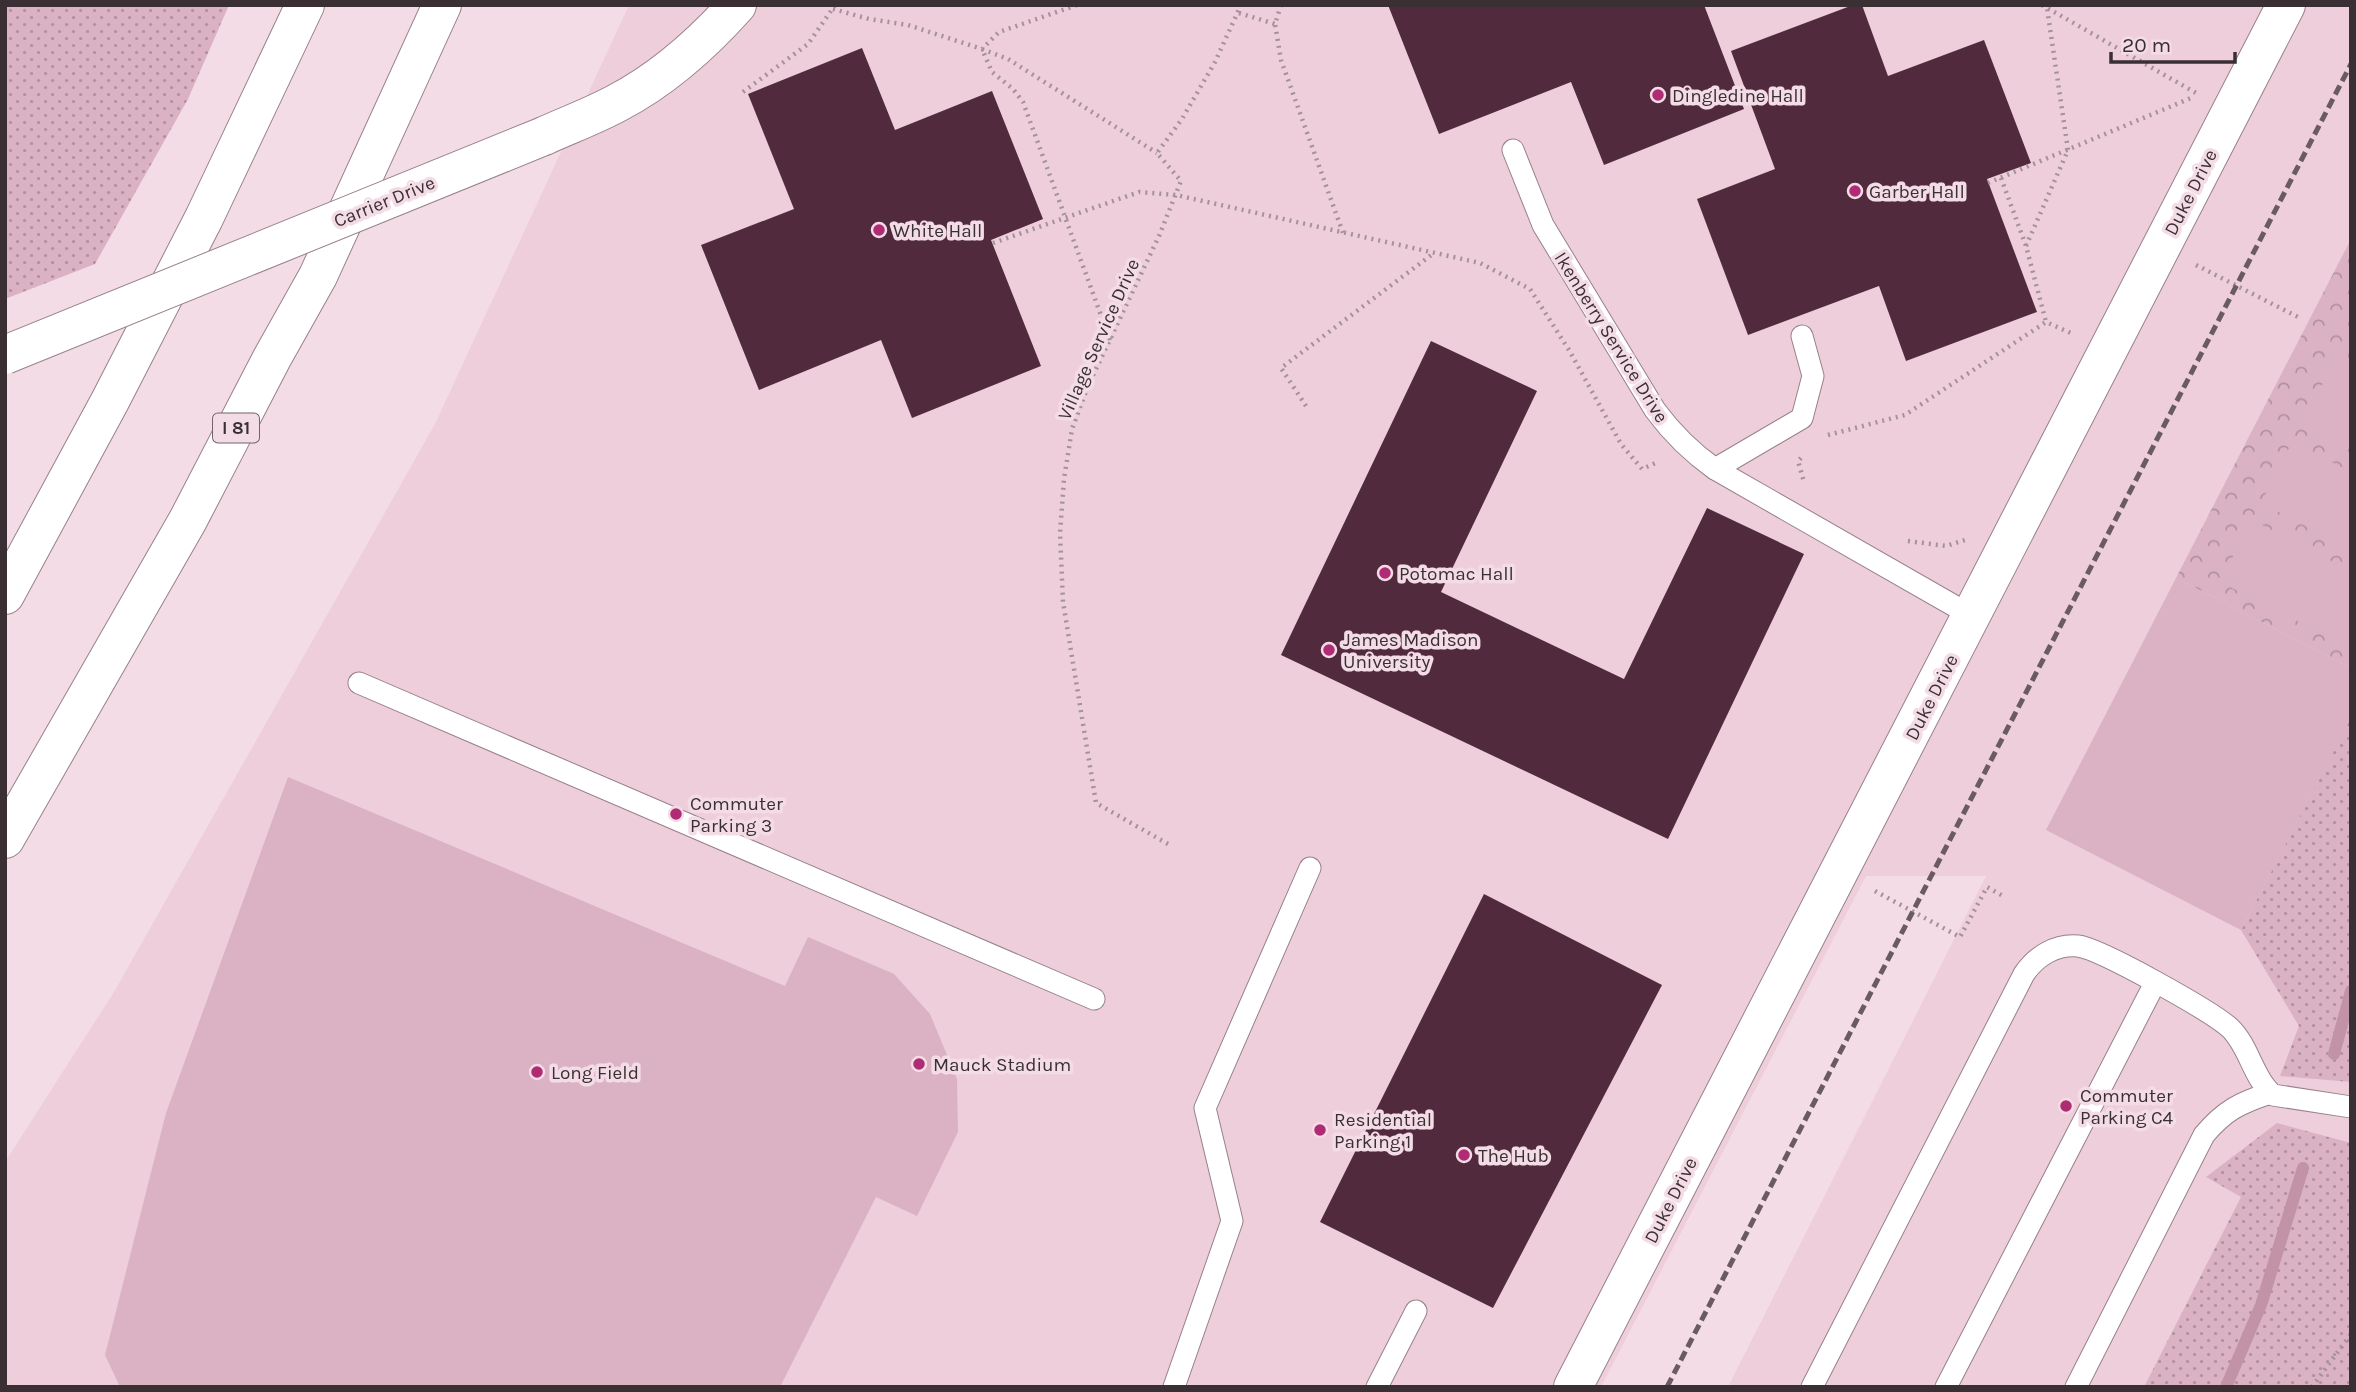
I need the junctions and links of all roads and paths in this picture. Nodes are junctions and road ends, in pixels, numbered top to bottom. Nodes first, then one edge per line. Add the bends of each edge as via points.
1 (305, 5) edge
2 (442, 5) edge
3 (737, 5) edge
4 (1077, 5) edge
5 (1241, 5) edge
6 (1281, 5) edge
7 (2286, 5) edge
8 (834, 7) edge
9 (2045, 7) edge
10 (1239, 13) junction
11 (1275, 24) junction
12 (982, 49) junction
13 (743, 92) dead end
14 (1513, 150) dead end
15 (2068, 150) junction
16 (1157, 153) junction
17 (2001, 178) junction
18 (1988, 183) dead end
19 (1176, 195) junction
20 (1067, 218) junction
21 (1343, 233) junction
22 (993, 243) dead end
23 (2026, 246) junction
24 (2162, 247) junction
25 (1434, 253) junction
26 (2298, 317) dead end
27 (2046, 322) junction
28 (1802, 336) dead end
29 (1110, 340) junction
30 (2108, 351) junction
31 (5, 355) edge
32 (1306, 406) dead end
33 (1816, 438) dead end
34 (1688, 449) junction
35 (1804, 454) dead end
36 (1715, 469) junction
37 (1808, 487) dead end
38 (2014, 534) junction
39 (1908, 541) dead end
40 (5, 595) edge
41 (1972, 616) junction
42 (359, 683) dead end
43 (5, 839) edge
44 (1168, 844) dead end
45 (1310, 868) dead end
46 (1840, 872) junction
47 (2003, 896) dead end
48 (2155, 983) junction
49 (1094, 999) dead end
50 (2270, 1093) junction
51 (2351, 1107) edge
52 (1416, 1311) dead end
53 (2351, 1334) edge
54 (1174, 1387) edge
55 (1377, 1387) edge
56 (1573, 1387) edge
57 (1812, 1387) edge
58 (1945, 1387) edge
59 (2076, 1387) edge
60 (2312, 1387) edge

1 - 40 main road via 198,230
2 - 43 main road, I 81 via 318,276 188,520
3 - 31 main road, Carrier Drive, bridge via 674,65 617,103
4 - 12 path via 999,32
5 - 10 path
6 - 11 path
7 - 24 main road, Duke Drive
8 - 12 path
8 - 13 path via 808,44
9 - 15 path
9 - 15 path via 2198,95
10 - 11 path
10 - 16 path via 1182,119
11 - 21 path via 1281,60
12 - 16 path via 1008,59
12 - 20 path via 992,72 1023,102
14 - 34 lane, Ikenberry Service Drive via 1544,225 1655,410
15 - 17 path
15 - 23 path
16 - 19 path via 1181,181
17 - 18 path
17 - 23 path
19 - 20 path via 1139,192
19 - 21 path
19 - 29 path, Village Service Drive
20 - 22 path
20 - 29 path
21 - 25 path
23 - 27 path
24 - 26 path
24 - 30 main road, Duke Drive
25 - 32 path via 1281,368
25 - 34 path via 1480,263 1530,289 1621,444 1642,469
27 - 30 path
27 - 33 path via 1905,415
28 - 36 lane via 1813,376 1802,418
29 - 44 path, Village Service Drive via 1072,429 1060,533 1063,602 1096,803
30 - 38 main road, Duke Drive
34 - 36 lane, Ikenberry Service Drive
35 - 37 path via 1798,461
36 - 41 lane, Ikenberry Service Drive
38 - 39 path via 1946,546
38 - 41 main road, Duke Drive
41 - 46 main road, Duke Drive
42 - 49 lane
45 - 54 lane via 1205,1108 1232,1221
46 - 47 path via 1960,937 1987,887
46 - 56 main road, Duke Drive
48 - 50 lane via 2231,1029
48 - 57 lane via 2076,946 2048,951 2026,970
48 - 58 lane
50 - 51 lane
50 - 59 lane via 2240,1103 2204,1135
52 - 55 lane
53 - 60 path

